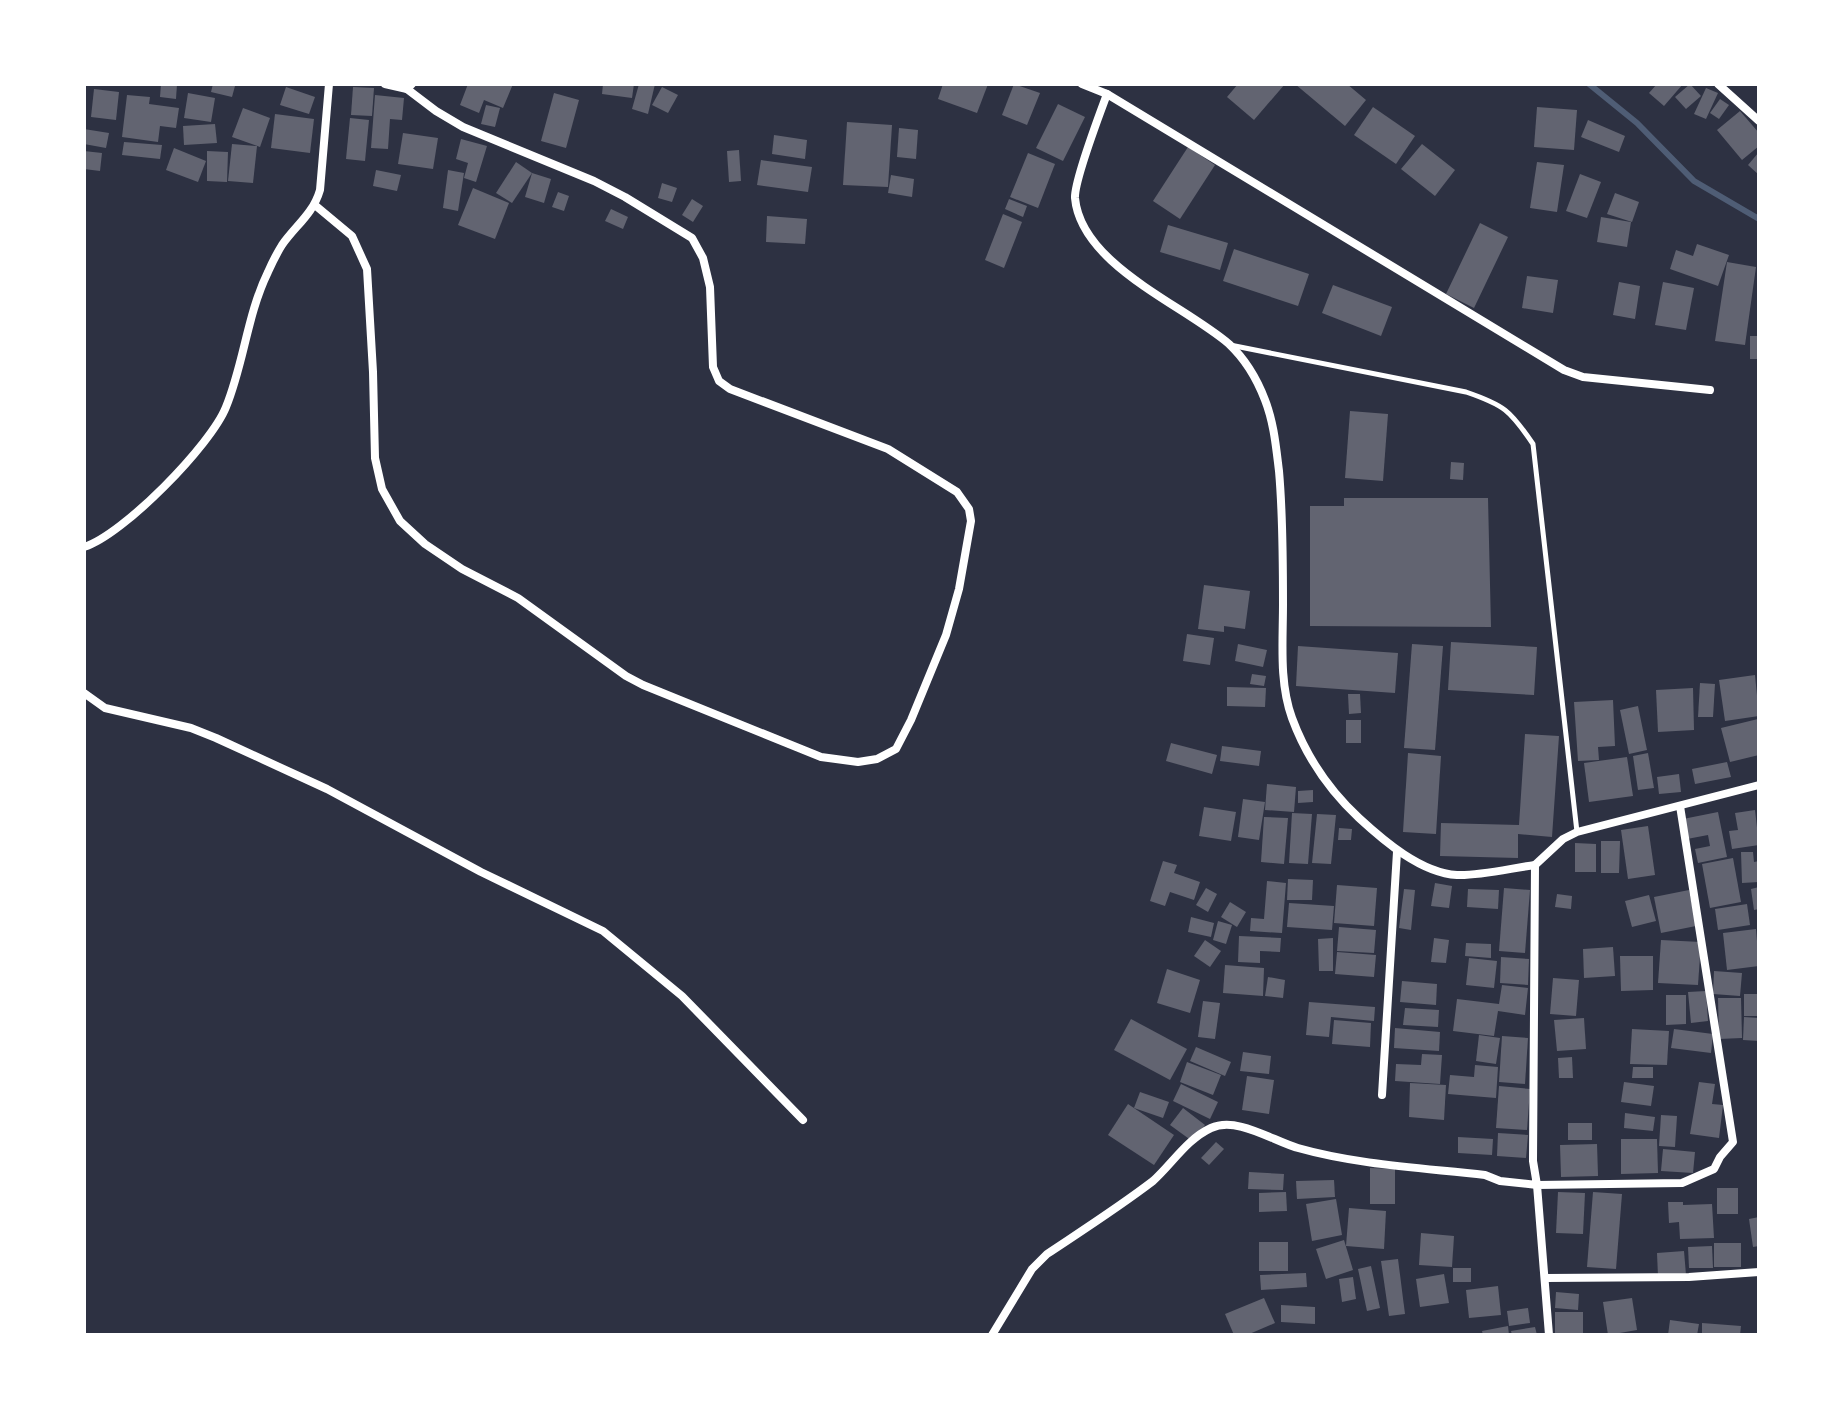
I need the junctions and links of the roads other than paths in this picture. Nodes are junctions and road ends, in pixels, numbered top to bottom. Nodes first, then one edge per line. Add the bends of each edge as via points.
1 (329, 84) edge
2 (385, 84) edge
3 (1082, 84) edge
4 (1718, 84) edge
5 (409, 87) edge
6 (1107, 94) junction
7 (1759, 121) edge
8 (316, 206) junction
9 (1229, 345) junction
10 (1710, 390) dead end
11 (84, 547) edge
12 (84, 693) edge
13 (1759, 785) edge
14 (1680, 806) junction
15 (1577, 832) junction
16 (1397, 852) junction
17 (1535, 865) junction
18 (1382, 1095) dead end
19 (803, 1120) dead end
20 (1537, 1185) junction
21 (1759, 1272) edge
22 (1546, 1278) junction
23 (992, 1335) edge
24 (1549, 1335) edge

1 - 8 street
2 - 5 street
3 - 6 street
4 - 7 street
5 - 8 street via 463,127 594,181 692,238 710,287 713,367 719,381 888,449 957,492 971,521 959,589 946,635 896,749 858,762 821,757 643,685 518,598 462,569 400,521 382,489 375,458 367,269 352,236
6 - 9 street via 1075,196 1081,220 1115,264
6 - 10 street via 1564,370 1583,377
8 - 11 street via 283,243 267,272 218,422 139,510 107,538
9 - 15 lane via 1466,392 1497,402 1515,418 1533,444
9 - 16 street via 1249,366 1275,434 1284,519 1282,664 1292,717 1325,780
12 - 19 street via 105,708 191,728 286,770 603,931 682,996
13 - 14 street
14 - 15 street
14 - 20 street via 1733,1142 1714,1169 1682,1183
15 - 17 street
16 - 17 street via 1456,875
16 - 18 street
17 - 20 street
20 - 22 street
20 - 23 street via 1298,1148 1223,1124 1209,1128 1156,1178 1047,1254
21 - 22 street
22 - 24 street

